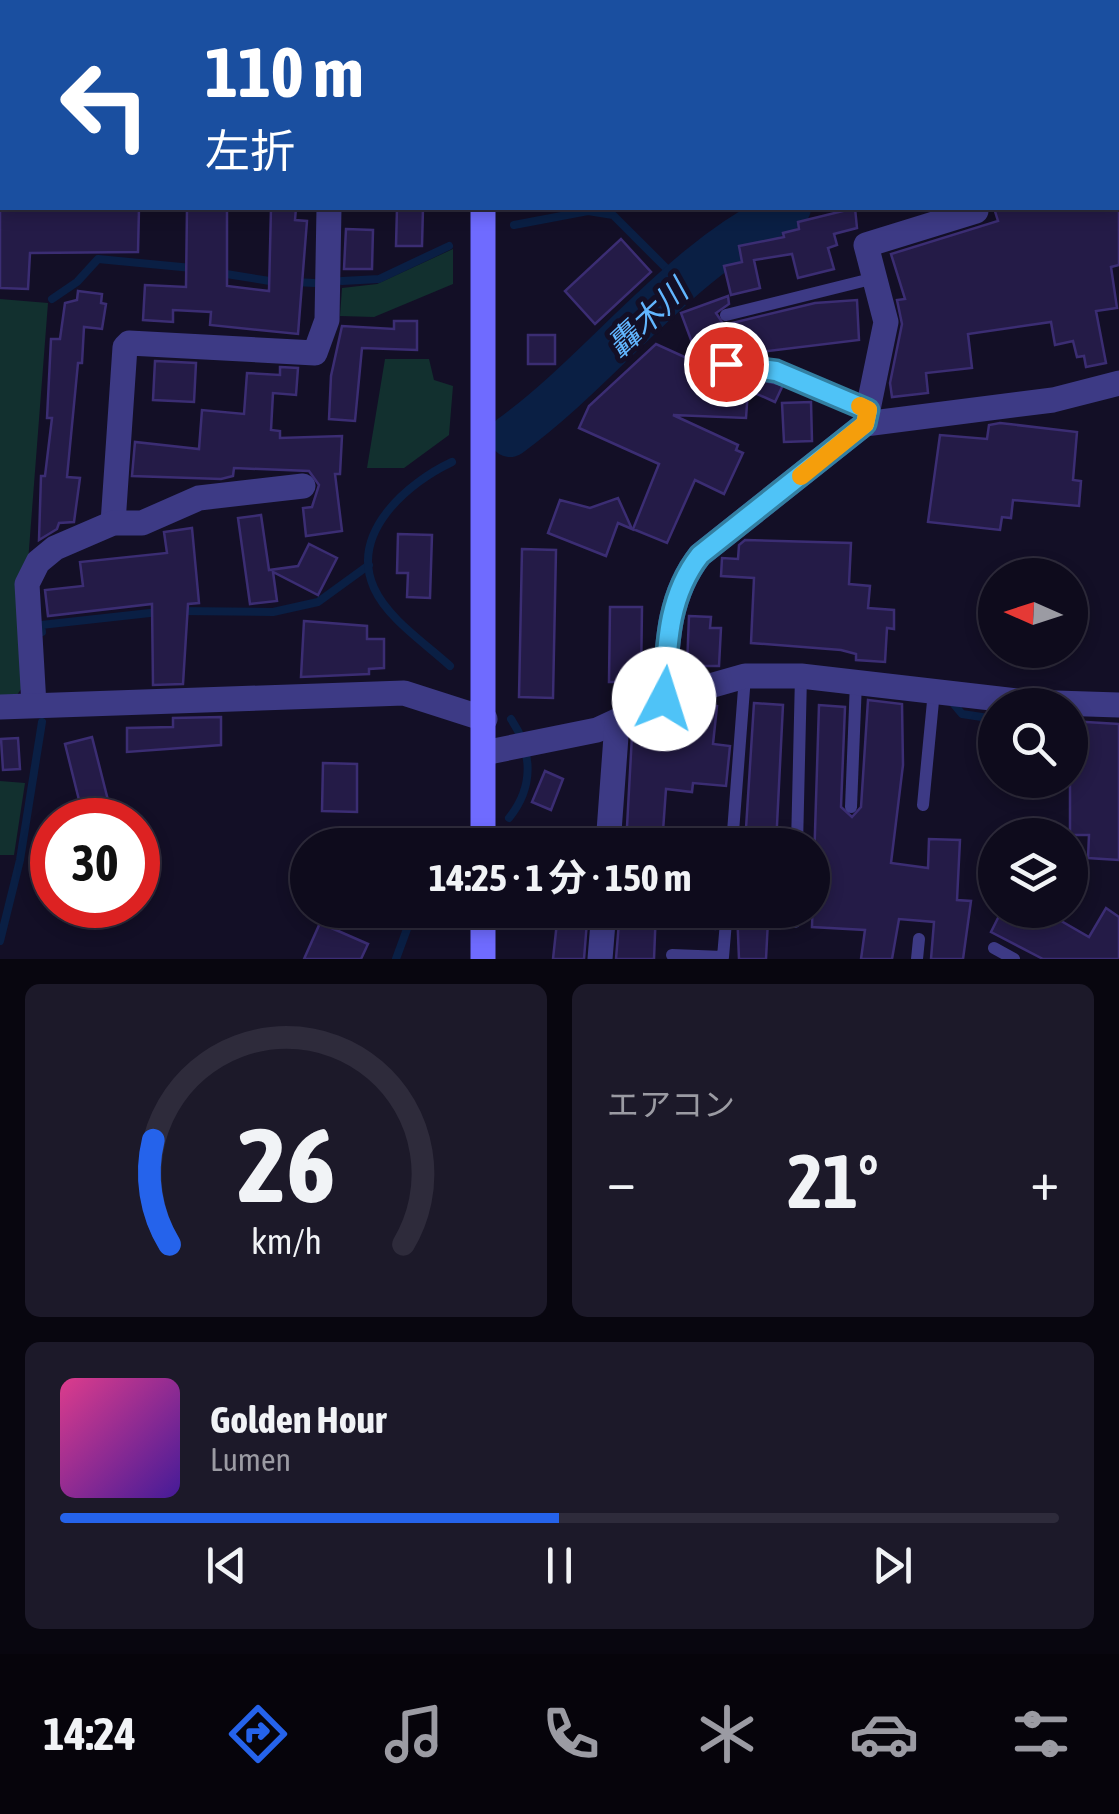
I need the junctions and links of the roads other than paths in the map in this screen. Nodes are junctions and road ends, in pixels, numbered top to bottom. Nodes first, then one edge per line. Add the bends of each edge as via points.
1 (329, 210) edge
2 (483, 210) edge
3 (976, 211) dead end
4 (875, 278) junction
5 (726, 314) dead end
6 (726, 364) dead end
7 (1119, 383) edge
8 (867, 417) junction
9 (302, 486) dead end
10 (112, 523) junction
11 (745, 676) junction
12 (801, 676) junction
13 (856, 682) junction
14 (934, 691) junction
15 (664, 699) junction
16 (34, 705) junction
17 (1119, 705) edge
18 (0, 707) edge
19 (486, 719) junction
20 (616, 724) junction
21 (496, 751) junction
22 (923, 805) dead end
23 (850, 807) dead end
24 (486, 828) edge
25 (609, 828) edge
26 (733, 828) edge
27 (797, 828) edge
28 (483, 928) edge
29 (603, 928) edge
30 (725, 928) edge
31 (918, 939) dead end
32 (994, 948) dead end
33 (672, 955) dead end
34 (483, 959) edge
35 (600, 959) edge
36 (917, 959) edge
37 (1014, 959) edge

1 - 10 street via 327,320 314,353 125,346
2 - 19 street
3 - 4 street via 866,245
4 - 5 lane
4 - 8 street via 886,322
6 - 8 lane via 776,371
7 - 8 street via 1053,400
8 - 15 street via 682,577 671,616
9 - 10 street via 198,498 142,523
10 - 16 street via 55,548 38,562 28,584
11 - 12 street
11 - 15 street
11 - 26 lane
12 - 13 street
12 - 27 lane
13 - 14 street
13 - 23 lane
14 - 17 street
14 - 22 lane
15 - 20 street
16 - 18 street
16 - 19 street via 404,693
19 - 21 street
20 - 21 street
20 - 25 street
21 - 24 street
28 - 34 street
29 - 35 street
30 - 33 lane via 723,957
31 - 36 lane
32 - 37 lane

